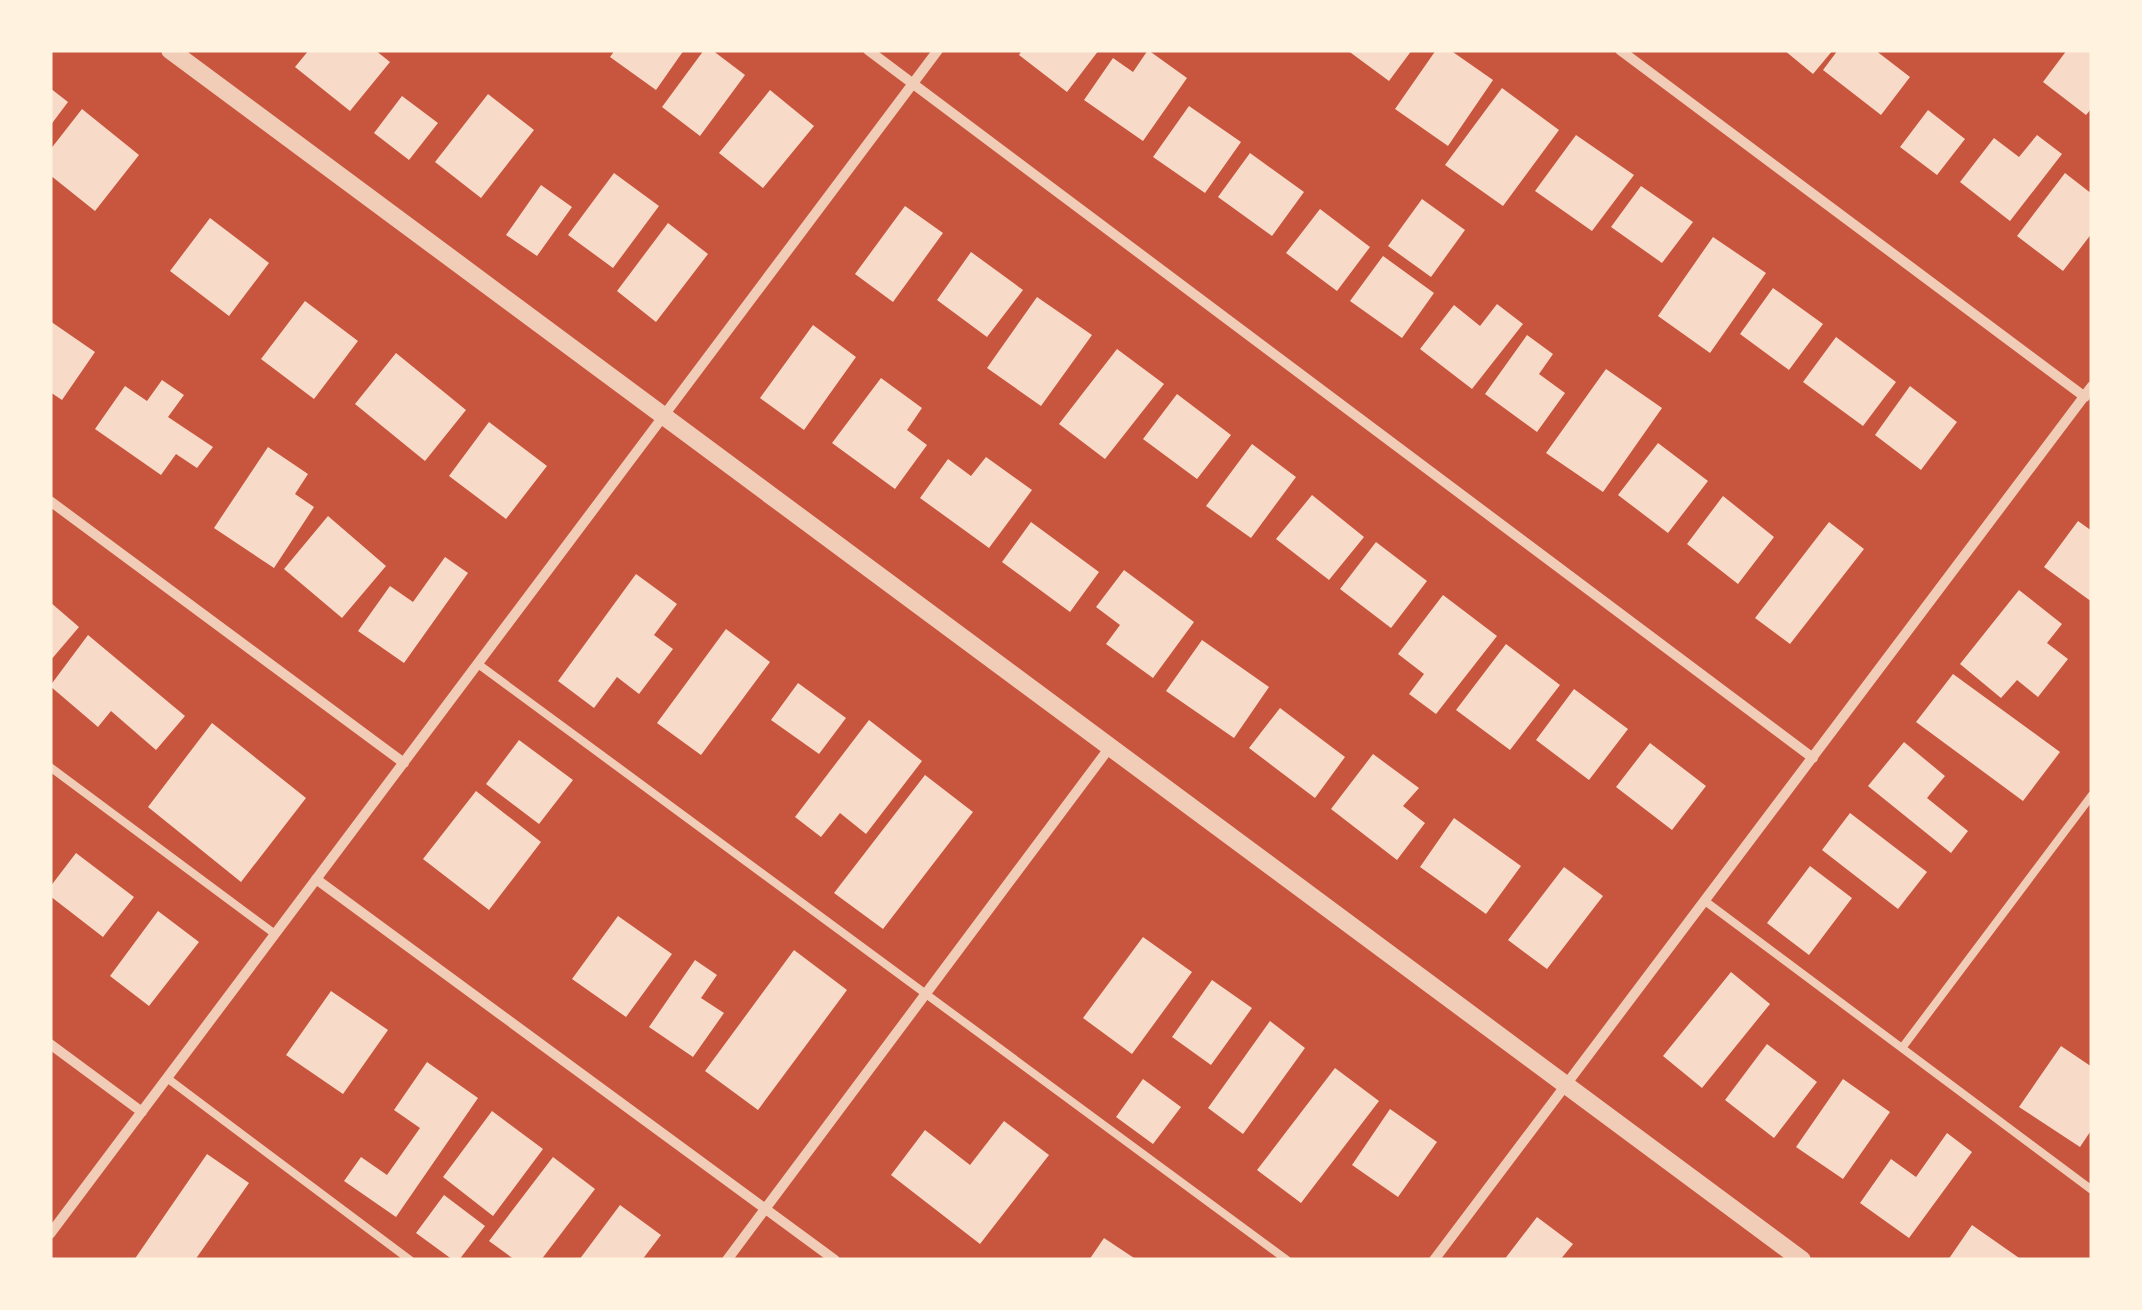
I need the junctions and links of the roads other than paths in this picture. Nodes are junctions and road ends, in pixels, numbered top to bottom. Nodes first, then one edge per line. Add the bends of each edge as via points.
1 (170, 50) edge
2 (868, 50) edge
3 (938, 50) edge
4 (1620, 50) edge
5 (913, 84) junction
6 (2088, 392) edge
7 (664, 416) junction
8 (50, 500) edge
9 (478, 664) junction
10 (1110, 747) junction
11 (1813, 758) junction
12 (404, 763) junction
13 (50, 767) edge
14 (2092, 796) edge
15 (316, 880) junction
16 (1705, 901) junction
17 (275, 934) junction
18 (925, 994) junction
19 (50, 1044) edge
20 (1902, 1048) junction
21 (167, 1078) junction
22 (1566, 1085) junction
23 (142, 1112) junction
24 (2092, 1190) edge
25 (765, 1209) junction
26 (50, 1234) edge
27 (410, 1260) edge
28 (727, 1260) edge
29 (835, 1260) edge
30 (1287, 1260) edge
31 (1434, 1260) edge
32 (1802, 1260) edge

1 - 7 street
2 - 5 street
3 - 5 street
4 - 6 street
5 - 7 street
5 - 11 street
6 - 11 street
7 - 9 street
7 - 10 street
8 - 12 street
9 - 12 street
9 - 18 lane
10 - 18 street
10 - 22 street
11 - 16 street
12 - 15 street
13 - 17 lane
14 - 20 lane
15 - 17 street
15 - 25 street
16 - 20 lane
16 - 22 street
17 - 21 street
18 - 25 street
18 - 30 lane
19 - 23 street
20 - 24 lane
21 - 23 street
21 - 27 lane
22 - 31 street
22 - 32 street
23 - 26 street
25 - 28 street
25 - 29 street

